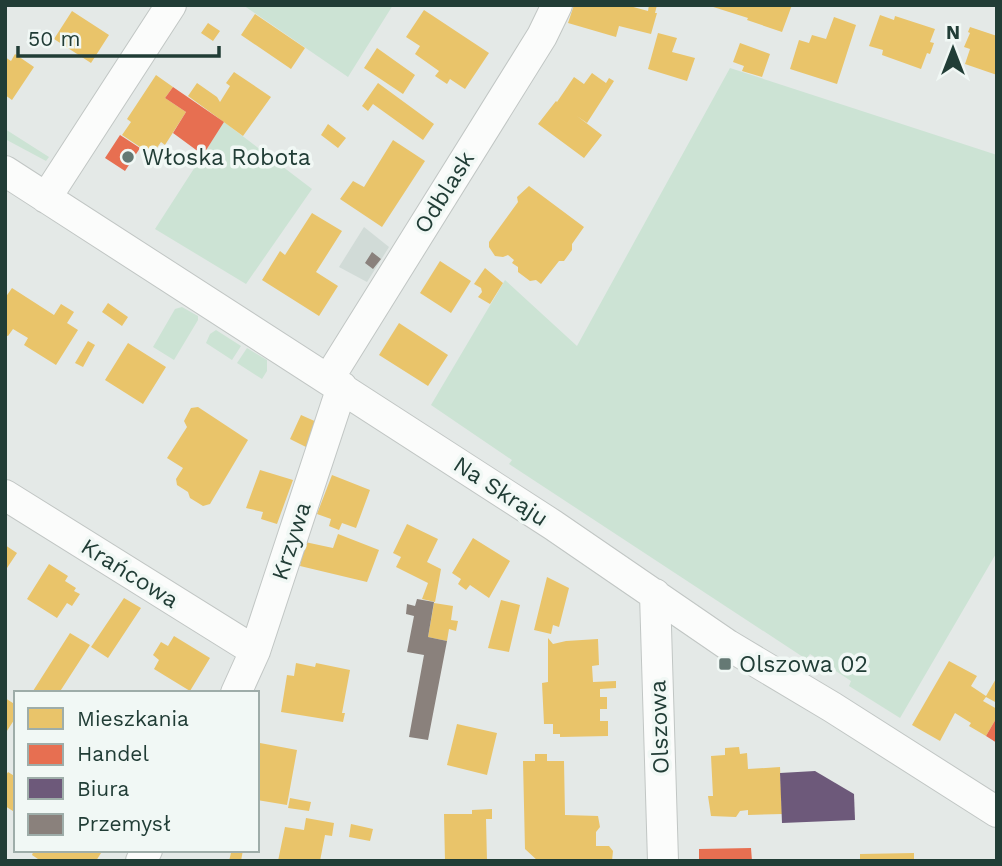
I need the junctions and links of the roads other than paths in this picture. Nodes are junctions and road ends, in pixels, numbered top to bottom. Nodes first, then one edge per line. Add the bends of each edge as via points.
1 (171, 5) edge
2 (556, 5) edge
3 (5, 171) edge
4 (46, 198) junction
5 (336, 382) junction
6 (5, 495) edge
7 (655, 594) junction
8 (255, 651) junction
9 (237, 691) edge
10 (997, 812) edge
11 (663, 861) edge

1 - 4 street
2 - 5 street, Odblask via 542,36
3 - 4 street, Na Skraju
4 - 5 street, Na Skraju
5 - 7 street, Na Skraju
5 - 8 street, Krzywa
6 - 8 street, Krańcowa
7 - 10 street, Na Skraju
7 - 11 street, Olszowa
8 - 9 street, Krzywa

